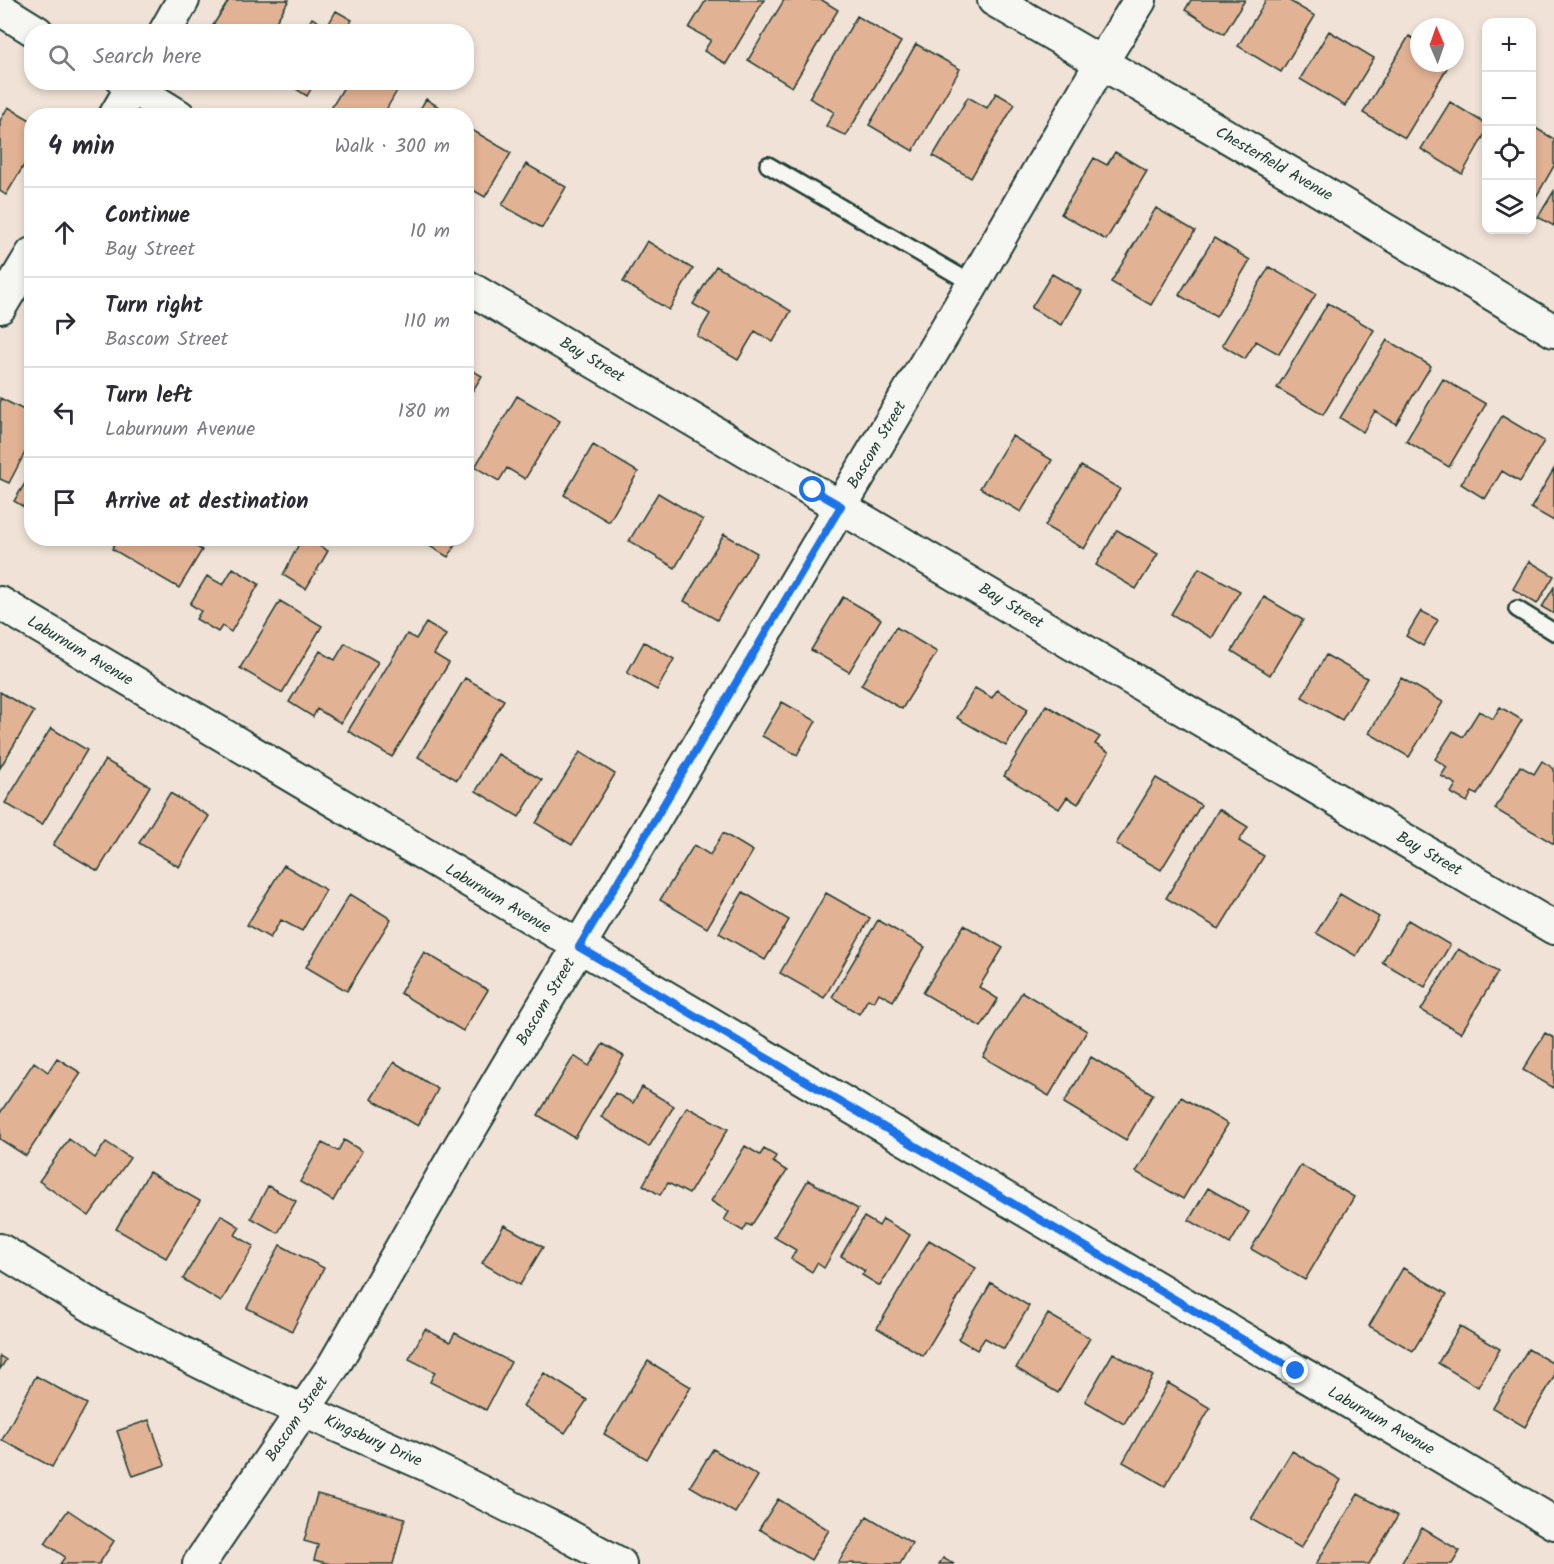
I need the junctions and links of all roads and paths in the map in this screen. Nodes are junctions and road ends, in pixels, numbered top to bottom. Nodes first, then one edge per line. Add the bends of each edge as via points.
1 (183, 0) edge
2 (994, 0) edge
3 (1140, 0) edge
4 (0, 9) edge
5 (25, 24) edge
6 (170, 24) edge
7 (1101, 63) junction
8 (127, 90) edge
9 (139, 90) edge
10 (119, 108) edge
11 (167, 108) edge
12 (768, 165) dead end
13 (24, 267) edge
14 (972, 284) junction
15 (474, 291) edge
16 (0, 307) edge
17 (1554, 331) edge
18 (841, 506) junction
19 (0, 603) edge
20 (1517, 609) dead end
21 (1554, 632) edge
22 (1553, 924) edge
23 (579, 947) junction
24 (0, 1250) edge
25 (303, 1411) junction
26 (1554, 1523) edge
27 (199, 1564) edge
28 (620, 1564) edge

1 - 6 street
2 - 7 street, Chesterfield Avenue
3 - 7 street, Bascom Street
4 - 5 street
7 - 14 street, Bascom Street
7 - 17 street, Chesterfield Avenue
8 - 10 street
9 - 11 street
12 - 14 lane
13 - 16 street
14 - 18 street, Bascom Street
15 - 18 street, Bay Street
18 - 22 street, Bay Street
18 - 23 street, Bascom Street
19 - 23 street, Laburnum Avenue
20 - 21 lane
23 - 25 street, Bascom Street via 334,1365
23 - 26 street, Laburnum Avenue
24 - 25 street, Kingsbury Drive via 97,1309
25 - 27 street, Bascom Street
25 - 28 street, Kingsbury Drive via 425,1464

